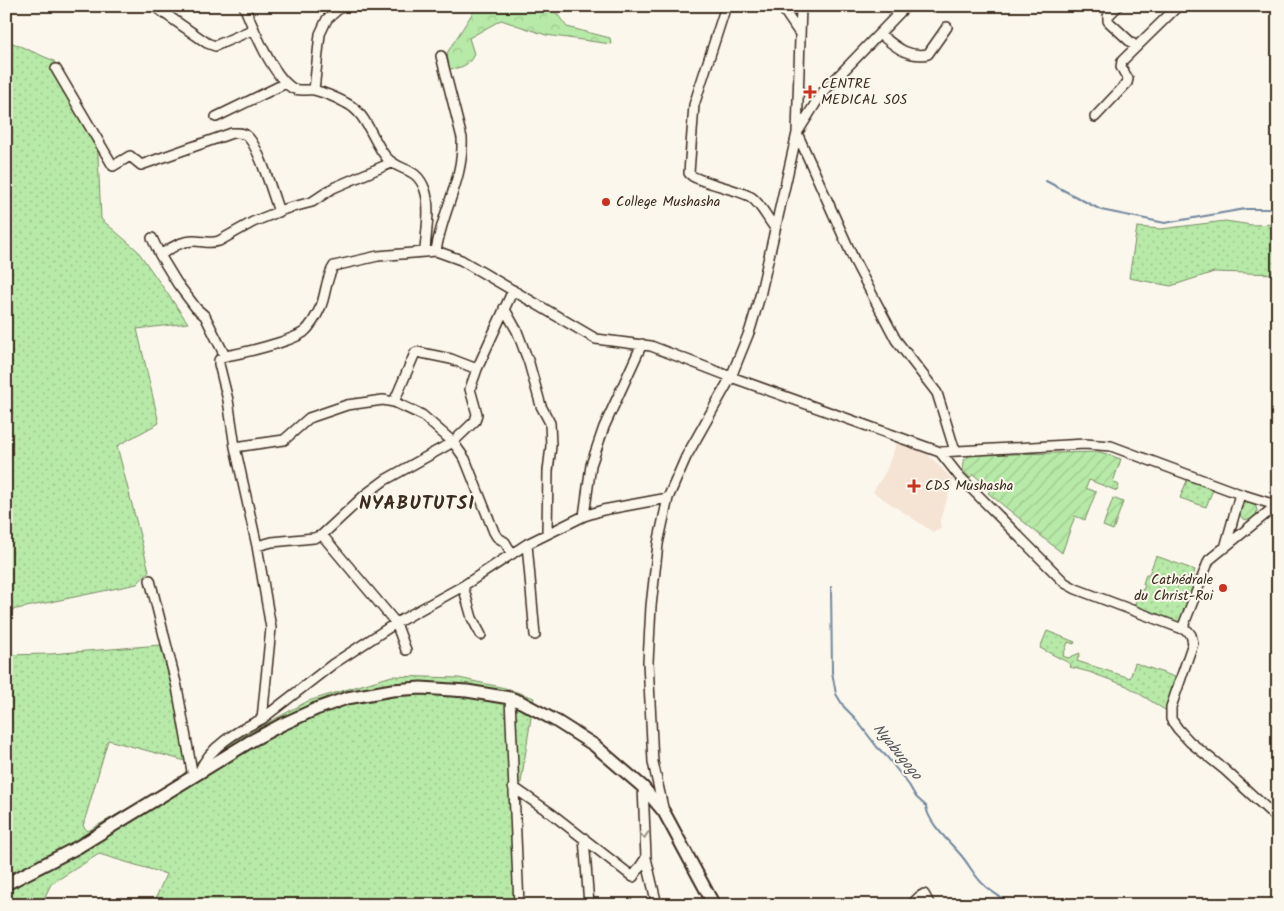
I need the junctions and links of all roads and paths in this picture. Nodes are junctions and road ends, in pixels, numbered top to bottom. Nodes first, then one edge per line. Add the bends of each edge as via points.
1 (154, 6) edge
2 (244, 6) edge
3 (342, 6) edge
4 (726, 6) edge
5 (781, 6) edge
6 (801, 6) edge
7 (906, 6) edge
8 (1118, 6) edge
9 (1178, 6) edge
10 (947, 27) dead end
11 (254, 30) junction
12 (800, 34) junction
13 (880, 34) junction
14 (1136, 47) junction
15 (441, 56) dead end
16 (56, 69) dead end
17 (286, 83) junction
18 (314, 90) junction
19 (216, 117) dead end
20 (1095, 117) dead end
21 (798, 132) junction
22 (391, 162) junction
23 (279, 212) junction
24 (775, 228) junction
25 (152, 238) dead end
26 (436, 250) junction
27 (425, 251) junction
28 (160, 255) junction
29 (513, 290) junction
30 (504, 308) junction
31 (642, 344) junction
32 (225, 356) junction
33 (477, 369) junction
34 (731, 377) junction
35 (394, 402) junction
36 (453, 442) junction
37 (235, 446) junction
38 (955, 451) junction
39 (940, 452) junction
40 (1240, 494) junction
41 (668, 498) junction
42 (1278, 504) edge
43 (584, 516) junction
44 (547, 533) junction
45 (322, 535) junction
46 (527, 544) junction
47 (258, 546) junction
48 (1225, 548) junction
49 (512, 554) junction
50 (150, 580) dead end
51 (463, 586) junction
52 (396, 623) junction
53 (1182, 629) junction
54 (481, 635) dead end
55 (535, 635) dead end
56 (406, 650) dead end
57 (510, 698) junction
58 (262, 719) junction
59 (196, 775) junction
60 (514, 787) junction
61 (643, 787) junction
62 (664, 812) junction
63 (1278, 819) edge
64 (584, 838) junction
65 (646, 858) junction
66 (6, 884) edge
67 (519, 905) edge
68 (589, 905) edge
69 (657, 905) edge
70 (714, 905) edge
71 (911, 905) edge
72 (930, 905) edge

1 - 11 street via 215,46
2 - 11 street
3 - 18 street via 327,19 320,34
4 - 24 street via 694,105 689,173 694,178 751,198
5 - 12 street
6 - 12 street
7 - 13 street
8 - 14 street via 1108,16 1108,21
9 - 14 street
10 - 13 street via 928,54 921,55 902,51
11 - 17 street
12 - 21 street
13 - 21 street via 822,93
14 - 20 street via 1121,64 1127,83
15 - 26 street via 462,138 462,150 458,179 439,230
16 - 23 street via 113,166 130,156 141,165 232,133 243,134 255,146
17 - 18 street via 293,89
17 - 19 street
18 - 22 street via 357,109
21 - 24 street
21 - 38 street via 854,260 896,340 937,393
22 - 23 street via 333,188 312,202
22 - 27 street via 418,176 425,190 428,217
23 - 28 street via 219,241 181,242
24 - 34 street via 750,330
25 - 28 street
26 - 27 street
26 - 29 street via 461,260
27 - 32 street via 378,256 334,266 321,307 306,330 270,346
28 - 32 street via 177,283 206,316
29 - 30 street
29 - 31 street via 596,339
30 - 33 street
30 - 44 street via 517,331 541,406 550,423
31 - 34 street
31 - 43 street via 604,426 592,464
32 - 37 street via 219,364
33 - 35 street via 451,359 417,352
33 - 36 street via 470,389 477,414 475,421
34 - 39 street
34 - 41 street via 686,457
35 - 36 street via 422,415
35 - 37 street via 383,400 346,405 309,418 284,440
36 - 45 street via 385,480 350,507
36 - 49 street via 465,458 494,532
37 - 47 street
38 - 39 street
38 - 40 street via 1085,444 1111,446
39 - 53 street via 959,476 1065,582
40 - 42 street
40 - 48 street
41 - 43 street
41 - 62 street via 658,544 648,662 652,762
42 - 48 street
43 - 44 street
44 - 46 street
45 - 47 street
45 - 52 street
46 - 49 street
46 - 55 street
47 - 58 street via 271,628
48 - 53 street via 1208,561
49 - 51 street
50 - 59 street
51 - 52 street
51 - 54 street via 472,618
52 - 56 street
52 - 58 street via 333,664
53 - 63 street via 1191,635 1192,643 1172,701 1173,724
57 - 59 main road via 467,690 421,688 347,698 281,725
57 - 60 street
57 - 61 main road via 594,745
58 - 59 street via 216,748
59 - 66 main road via 78,847
60 - 64 street
60 - 67 street
61 - 62 main road
61 -> 65 street
62 - 70 main road
64 - 65 street via 632,877
64 - 68 street
65 - 69 street
71 - 72 street via 924,894

